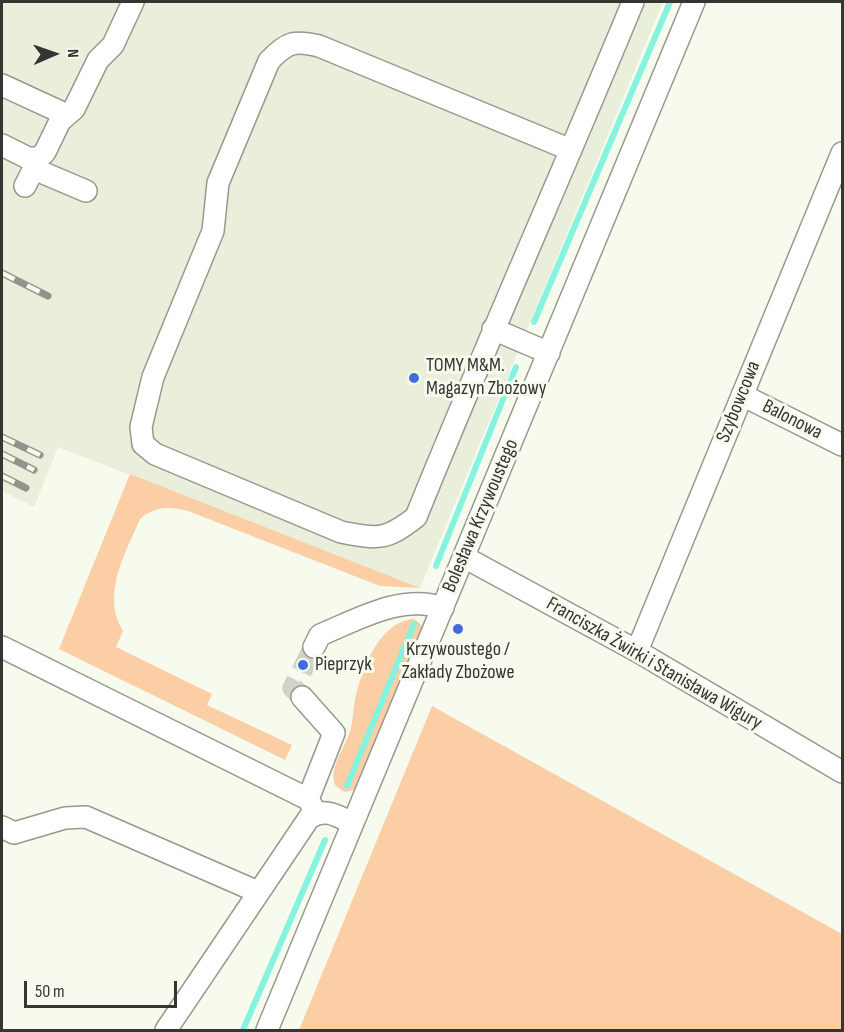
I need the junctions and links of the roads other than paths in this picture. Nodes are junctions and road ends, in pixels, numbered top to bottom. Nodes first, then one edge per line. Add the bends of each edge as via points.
1 (133, 2) edge
2 (633, 2) edge
3 (694, 2) edge
4 (2, 85) edge
5 (67, 115) junction
6 (2, 146) edge
7 (571, 150) junction
8 (843, 153) edge
9 (33, 171) junction
10 (86, 191) dead end
11 (493, 329) junction
12 (549, 353) junction
13 (742, 395) junction
14 (843, 445) edge
15 (464, 557) junction
16 (443, 608) junction
17 (2, 647) edge
18 (314, 647) tunnel mouth
19 (637, 651) junction
20 (302, 697) tunnel mouth
21 (843, 772) edge
22 (312, 806) junction
23 (352, 823) junction
24 (2, 827) edge
25 (258, 892) junction
26 (166, 1030) edge
27 (267, 1030) edge

1 - 5 street via 113,45 98,60 74,110
2 - 7 street
3 - 12 street, Bolesława Krzywoustego
4 - 5 street
5 - 9 street
6 - 9 street via 28,158
7 - 11 street
7 - 11 street via 319,46 300,42 283,46 269,61 218,183 213,231 153,377 141,427 143,444 155,454 341,532 369,537 394,534 416,517
8 - 13 street, Szybowcowa
9 - 10 street
11 - 12 street
12 - 15 street, Bolesława Krzywoustego
13 - 14 street, Balonowa
13 - 19 street, Szybowcowa
15 - 16 street, Bolesława Krzywoustego
15 - 19 street, Franciszka Żwirki i Stanisława Wigury
16 - 18 street via 431,604 391,606 320,635
16 - 23 street, Bolesława Krzywoustego
17 - 22 street
19 - 21 street, Franciszka Żwirki i Stanisława Wigury
20 - 22 street via 334,733
22 - 23 street
22 - 25 street
23 - 27 street, Bolesława Krzywoustego
24 - 25 street via 14,833 65,818 86,818
25 - 26 street

